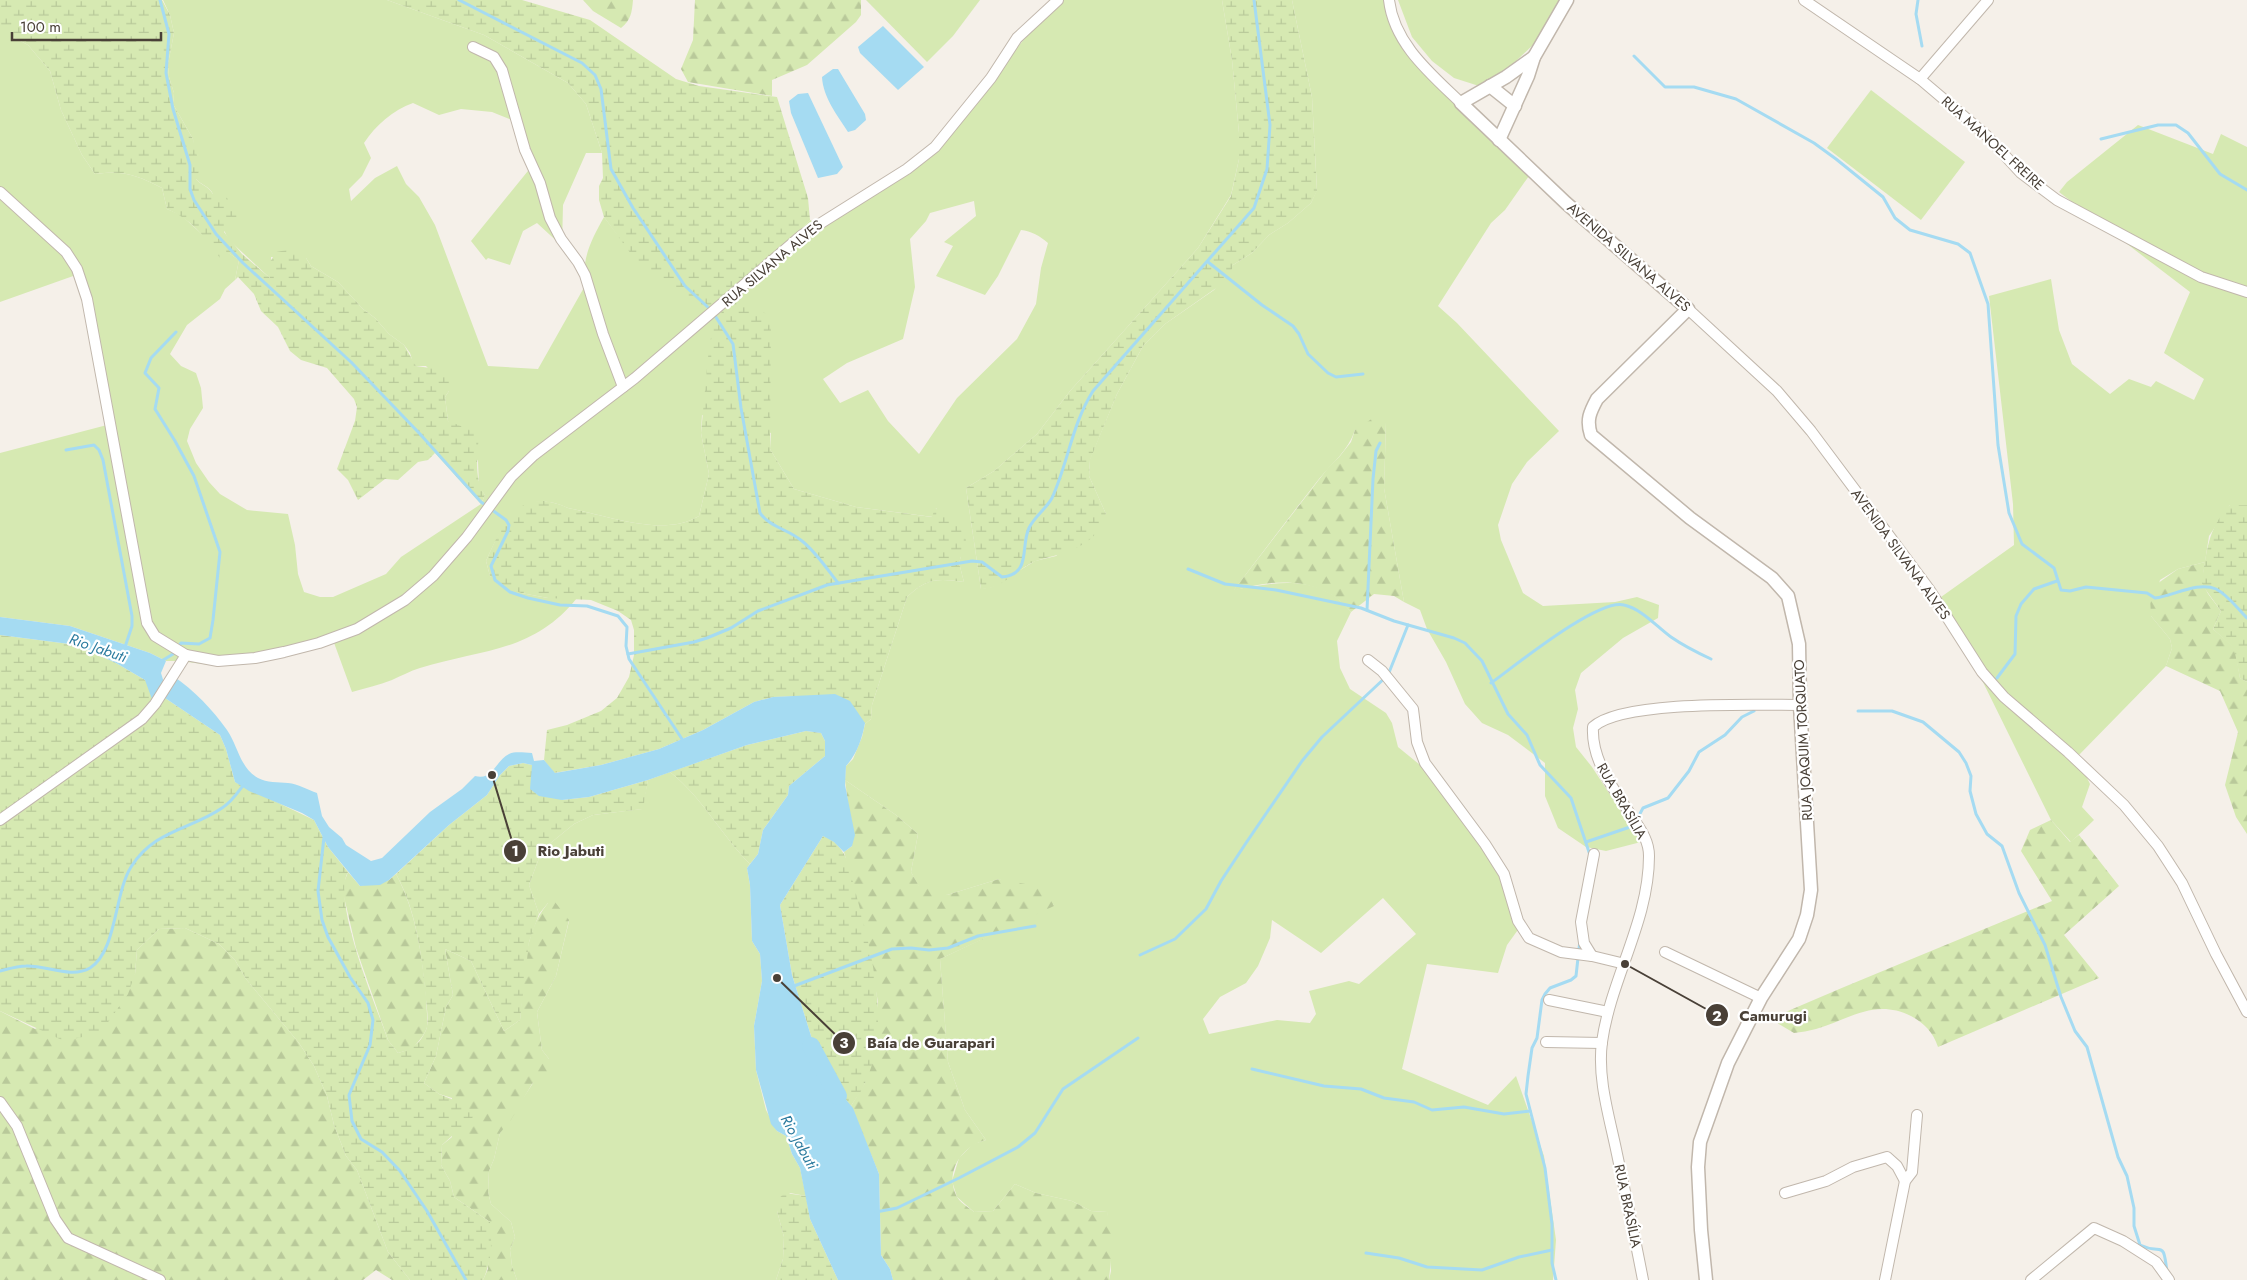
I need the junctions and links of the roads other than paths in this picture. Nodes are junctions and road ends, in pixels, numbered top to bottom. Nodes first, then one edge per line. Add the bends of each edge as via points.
1 (1058, 0) edge
2 (1389, 0) edge
3 (1567, 0) edge
4 (1804, 0) edge
5 (1988, 0) edge
6 (473, 47) dead end
7 (1534, 58) junction
8 (1920, 79) junction
9 (1490, 86) junction
10 (1461, 103) junction
11 (1514, 106) junction
12 (1499, 140) junction
13 (0, 192) edge
14 (2247, 292) edge
15 (1688, 309) junction
16 (623, 387) junction
17 (186, 655) junction
18 (1368, 660) dead end
19 (1800, 705) junction
20 (0, 820) edge
21 (1594, 854) dead end
22 (1665, 952) dead end
23 (1592, 956) junction
24 (1625, 964) junction
25 (1761, 998) junction
26 (1549, 1000) dead end
27 (1608, 1012) junction
28 (2247, 1012) edge
29 (1546, 1042) dead end
30 (1602, 1044) junction
31 (0, 1102) edge
32 (1917, 1115) dead end
33 (1904, 1181) junction
34 (1785, 1193) dead end
35 (160, 1280) edge
36 (1643, 1280) edge
37 (1706, 1280) edge
38 (1886, 1280) edge
39 (2031, 1280) edge
40 (2169, 1280) edge

1 - 16 street, RUA SILVANA ALVES via 1017,38 991,78 935,147 907,169 802,235
2 - 10 street via 1407,45 1421,64
3 - 7 street
4 - 8 street, RUA MANOEL FREIRE
5 - 8 street
6 - 16 street via 494,57 502,70 525,150 540,183 550,218 584,275
7 - 9 street
7 - 11 street
8 - 14 street, RUA MANOEL FREIRE via 1986,136 2021,173 2057,200 2201,278
9 - 10 street
9 - 11 street
10 - 12 street
11 - 12 street
12 - 15 street, AVENIDA SILVANA ALVES
13 - 17 street, RUA SILVANA ALVES via 66,252 80,275 147,623 158,639
15 - 19 street, RUA JOAQUIM TORQUATO via 1597,399 1587,425 1591,435 1628,467 1690,518 1772,578 1788,596 1799,644
15 - 28 street, AVENIDA SILVANA ALVES via 1776,391 1811,431 1928,589 1982,672 2004,697 2124,805 2158,846 2182,883
16 - 17 street, RUA SILVANA ALVES via 534,455 511,478 433,576 405,600 357,629 269,656 211,660
17 - 20 street via 142,719
18 - 23 street via 1382,671 1413,710 1416,742 1425,763 1504,874 1518,921 1529,938 1561,952
19 - 24 street, RUA BRASÍLIA via 1641,710 1600,720 1593,727 1592,741 1601,768 1645,837 1649,854 1638,924
19 - 25 street, RUA JOAQUIM TORQUATO via 1811,890 1799,940
21 - 23 street via 1581,922 1584,943
22 - 25 street
23 - 24 street
24 - 27 street, RUA BRASÍLIA
25 - 37 street, RUA JOAQUIM TORQUATO via 1728,1063 1700,1142 1698,1167
26 - 27 street
27 - 30 street, RUA BRASÍLIA
29 - 30 street
30 - 36 street, RUA BRASÍLIA via 1606,1104
31 - 35 street via 17,1126 55,1219 68,1238
32 - 33 street via 1912,1172
33 - 34 street via 1897,1166 1887,1157 1853,1166 1826,1181
33 - 38 street
39 - 40 street via 2094,1228 2123,1241 2156,1262

